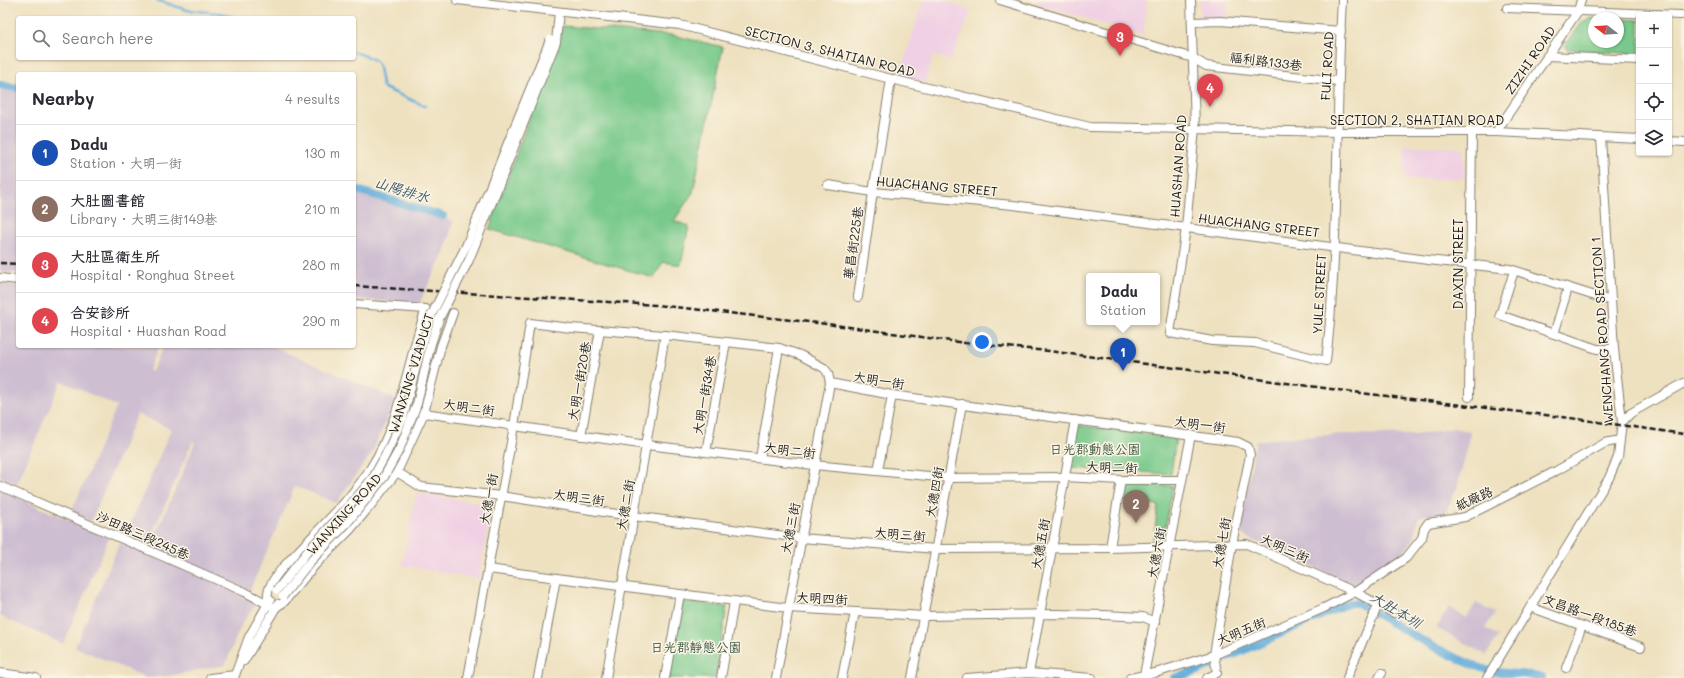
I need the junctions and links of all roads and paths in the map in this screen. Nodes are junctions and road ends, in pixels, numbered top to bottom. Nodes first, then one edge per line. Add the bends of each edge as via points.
1 (457, 0) edge
2 (1000, 0) edge
3 (1191, 0) edge
4 (1342, 0) edge
5 (1581, 0) edge
6 (1507, 8) dead end
7 (1578, 11) junction
8 (559, 12) junction
9 (1681, 15) dead end
10 (1192, 22) junction
11 (1340, 31) junction
12 (553, 41) junction
13 (1547, 56) junction
14 (1193, 58) junction
15 (1636, 60) edge
16 (891, 79) junction
17 (1338, 81) junction
18 (1196, 128) junction
19 (1337, 132) junction
20 (1496, 132) junction
21 (1472, 133) junction
22 (1602, 137) junction
23 (1636, 139) edge
24 (1672, 141) edge
25 (1684, 142) edge
26 (828, 185) dead end
27 (872, 192) junction
28 (1186, 228) junction
29 (1334, 247) junction
30 (1470, 265) junction
31 (1514, 271) junction
32 (0, 278) edge
33 (16, 280) edge
34 (1568, 288) junction
35 (858, 297) dead end
36 (1612, 300) junction
37 (356, 304) edge
38 (453, 313) dead end
39 (600, 330) junction
40 (1554, 334) junction
41 (665, 335) junction
42 (416, 338) junction
43 (726, 342) junction
44 (441, 346) junction
45 (779, 348) junction
46 (1614, 349) junction
47 (1326, 361) joint
48 (830, 383) junction
49 (1684, 383) edge
50 (892, 395) junction
51 (1469, 397) dead end
52 (962, 404) junction
53 (399, 405) junction
54 (424, 413) junction
55 (1075, 420) junction
56 (1622, 422) junction
57 (514, 426) junction
58 (1191, 435) junction
59 (581, 436) junction
60 (1620, 440) junction
61 (1238, 442) joint
62 (647, 445) junction
63 (706, 452) junction
64 (760, 458) junction
65 (814, 465) junction
66 (397, 472) junction
67 (878, 472) junction
68 (1064, 477) junction
69 (949, 478) junction
70 (1121, 480) junction
71 (1182, 480) junction
72 (0, 486) edge
73 (501, 496) junction
74 (635, 517) junction
75 (800, 538) junction
76 (1232, 544) junction
77 (1168, 547) junction
78 (1110, 548) junction
79 (936, 549) junction
80 (1052, 549) junction
81 (488, 569) junction
82 (556, 578) junction
83 (622, 586) junction
84 (277, 590) joint
85 (1355, 592) junction
86 (680, 594) junction
87 (283, 596) joint
88 (734, 602) junction
89 (1378, 605) junction
90 (271, 606) junction
91 (1530, 607) junction
92 (788, 608) junction
93 (854, 612) junction
94 (1394, 613) dead end
95 (1039, 615) junction
96 (924, 616) junction
97 (1155, 622) junction
98 (1582, 626) junction
99 (1641, 647) dead end
100 (1214, 655) junction
101 (1566, 668) dead end
102 (0, 673) edge
103 (1029, 673) junction
104 (1144, 675) junction
105 (239, 676) edge
106 (21, 677) edge
107 (36, 678) edge
108 (210, 678) edge
109 (468, 678) edge
110 (538, 678) edge
111 (606, 678) edge
112 (665, 678) edge
113 (721, 678) edge
114 (776, 678) edge
115 (842, 678) edge
116 (912, 678) edge
117 (967, 678) edge
118 (1092, 678) edge
119 (1130, 678) edge
120 (1207, 678) edge
121 (1346, 678) edge
122 (1487, 678) edge

1 - 8 street, SECTION 3, SHATIAN ROAD
2 - 14 street, 福利路133巷
3 - 10 street, HUASHAN ROAD
4 - 11 street, FULI ROAD
5 - 7 street, ZIZHI ROAD
6 - 7 street
7 - 9 street
7 - 13 street, ZIZHI ROAD
8 - 12 street
8 - 16 street, SECTION 3, SHATIAN ROAD via 680,25
10 - 11 street via 1220,21
10 - 14 street, HUASHAN ROAD
11 - 17 street, FULI ROAD
12 - 84 street, WANXING VIADUCT, bridge via 466,246 430,316 403,418 385,456 362,491
12 - 87 street, WANXING VIADUCT, bridge via 469,260 439,319 417,404 400,448 384,478
13 - 15 street
13 - 20 street, ZIZHI ROAD
14 - 17 street, 福利路133巷 via 1206,66
14 - 18 street, HUASHAN ROAD
16 - 18 street, SECTION 3, SHATIAN ROAD via 1090,127
16 - 27 street, 華昌街225巷
17 - 19 street, FULI ROAD
18 - 19 street, SECTION 2, SHATIAN ROAD
18 - 28 street, HUASHAN ROAD
19 - 21 street, SECTION 2, SHATIAN ROAD
19 - 29 street, YULE STREET
20 - 21 street, SECTION 2, SHATIAN ROAD
20 - 22 street, SECTION 2, SHATIAN ROAD
21 - 30 street, DAXIN STREET
22 - 23 street, SECTION 2, SHATIAN ROAD
22 - 36 street, WENCHANG ROAD SECTION 1
24 - 25 street
26 - 27 street, HUACHANG STREET
27 - 28 street, HUACHANG STREET via 1013,205
27 - 35 street, 華昌街225巷
28 - 29 street, HUACHANG STREET
28 - 47 street, HUASHAN ROAD via 1170,333 1212,341 1255,343
29 - 30 street, HUACHANG STREET
29 - 47 street, YULE STREET
30 - 31 street, HUACHANG STREET
30 - 51 street, DAXIN STREET
31 - 34 street, HUACHANG STREET
31 - 40 street via 1500,315
32 - 33 street
34 - 36 street, HUACHANG STREET
34 - 40 street
36 - 46 street, WENCHANG ROAD SECTION 1
37 - 42 street via 426,309
38 - 44 street, WANXING ROAD
39 - 41 street
39 - 57 street, 大德一街 via 530,323
39 - 59 street, 大明一街20巷
40 - 46 street via 1597,349
41 - 43 street
41 - 62 street, 大德二街
42 - 44 street
42 - 53 street, WANXING ROAD
43 - 45 street
43 - 63 street, 大明一街34巷
44 - 54 street, WANXING ROAD
45 - 48 street via 800,355 824,368
45 - 64 street
46 - 56 street, WENCHANG ROAD SECTION 1
48 - 50 street, 大明一街
48 - 65 street, 大德三街
49 - 56 street via 1631,413
50 - 52 street, 大明一街
50 - 67 street
52 - 55 street, 大明一街
52 - 69 street, 大德四街
53 - 54 street, 大明二街
53 - 90 street, WANXING ROAD via 383,446 351,496 284,567 269,589
54 - 57 street, 大明二街
54 - 66 street, WANXING ROAD
55 - 58 street, 大明一街
55 - 68 street, 大德五街
56 - 60 street, WENCHANG ROAD SECTION 1
57 - 59 street, 大明二街
57 - 73 street, 大德一街
58 - 61 street, 大明一街
58 - 71 street, 大德六街
59 - 62 street, 大明二街
60 - 85 street, 紙廠路 via 1605,443 1465,517 1428,523 1422,538 1406,558
60 - 91 street, WENCHANG ROAD SECTION 1 via 1618,457 1609,478
61 - 76 street, 大德七街 via 1248,447 1250,455
62 - 63 street, 大明二街
62 - 74 street, 大德二街
63 - 64 street, 大明二街
64 - 65 street, 大明二街
65 - 67 street, 大明二街
65 - 75 street, 大德三街
66 - 73 street, 大明三街 via 421,487
66 - 90 street, WANXING ROAD via 350,530 315,565 284,602
67 - 69 street, 大明二街
68 - 69 street, 大明二街
68 - 70 street, 大明二街
68 - 80 street, 大德五街
69 - 79 street, 大德四街
70 - 71 street, 大明二街
70 - 78 street
71 - 77 street, 大德六街
72 - 90 street, 沙田路三段245巷 via 245,592
73 - 74 street, 大明三街
73 - 81 street, 大德一街
74 - 75 street, 大明三街
74 - 83 street, 大德二街
75 - 79 street, 大明三街
75 - 92 street, 大德三街
76 - 77 street, 大明三街
76 - 85 street, 大明三街 via 1247,544
76 - 100 street, 大德七街
77 - 78 street, 大明三街
77 - 97 street, 大德六街
78 - 80 street, 大明三街
79 - 80 street, 大明三街
79 - 96 street, 大德四街
80 - 95 street, 大德五街
81 - 82 street, 大明四街
81 - 109 street, 大德一街
82 - 83 street, 大明四街
82 - 110 street
83 - 86 street, 大明四街
83 - 111 street, 大德二街
84 - 90 street, WANXING ROAD
85 - 89 street, 大明三街
85 - 100 street, 大明五街
86 - 88 street, 大明四街
86 - 112 street
87 - 90 street, WANXING ROAD
88 - 92 street, 大明四街
88 - 113 street
89 - 94 street, 大明三街
89 - 121 street
90 - 105 street, WANXING ROAD
91 - 98 street, 文昌路一段185巷
91 - 122 street, WENCHANG ROAD SECTION 1
92 - 93 street, 大明四街
92 - 114 street, 大德三街
93 - 96 street, 大明四街
93 - 115 street
95 - 96 street, 大明四街
95 - 97 street, 大明四街 via 1143,617
95 - 103 street, 大德五街
96 - 116 street, 大德四街
97 - 104 street, 大德六街
98 - 99 street, 文昌路一段185巷
98 - 101 street
100 - 104 street, 大明五街
100 - 120 street, 大德七街 via 1217,673
102 - 106 street
103 - 117 street
103 - 118 street
104 - 119 street, 大明五街
105 - 108 street
106 - 107 street

